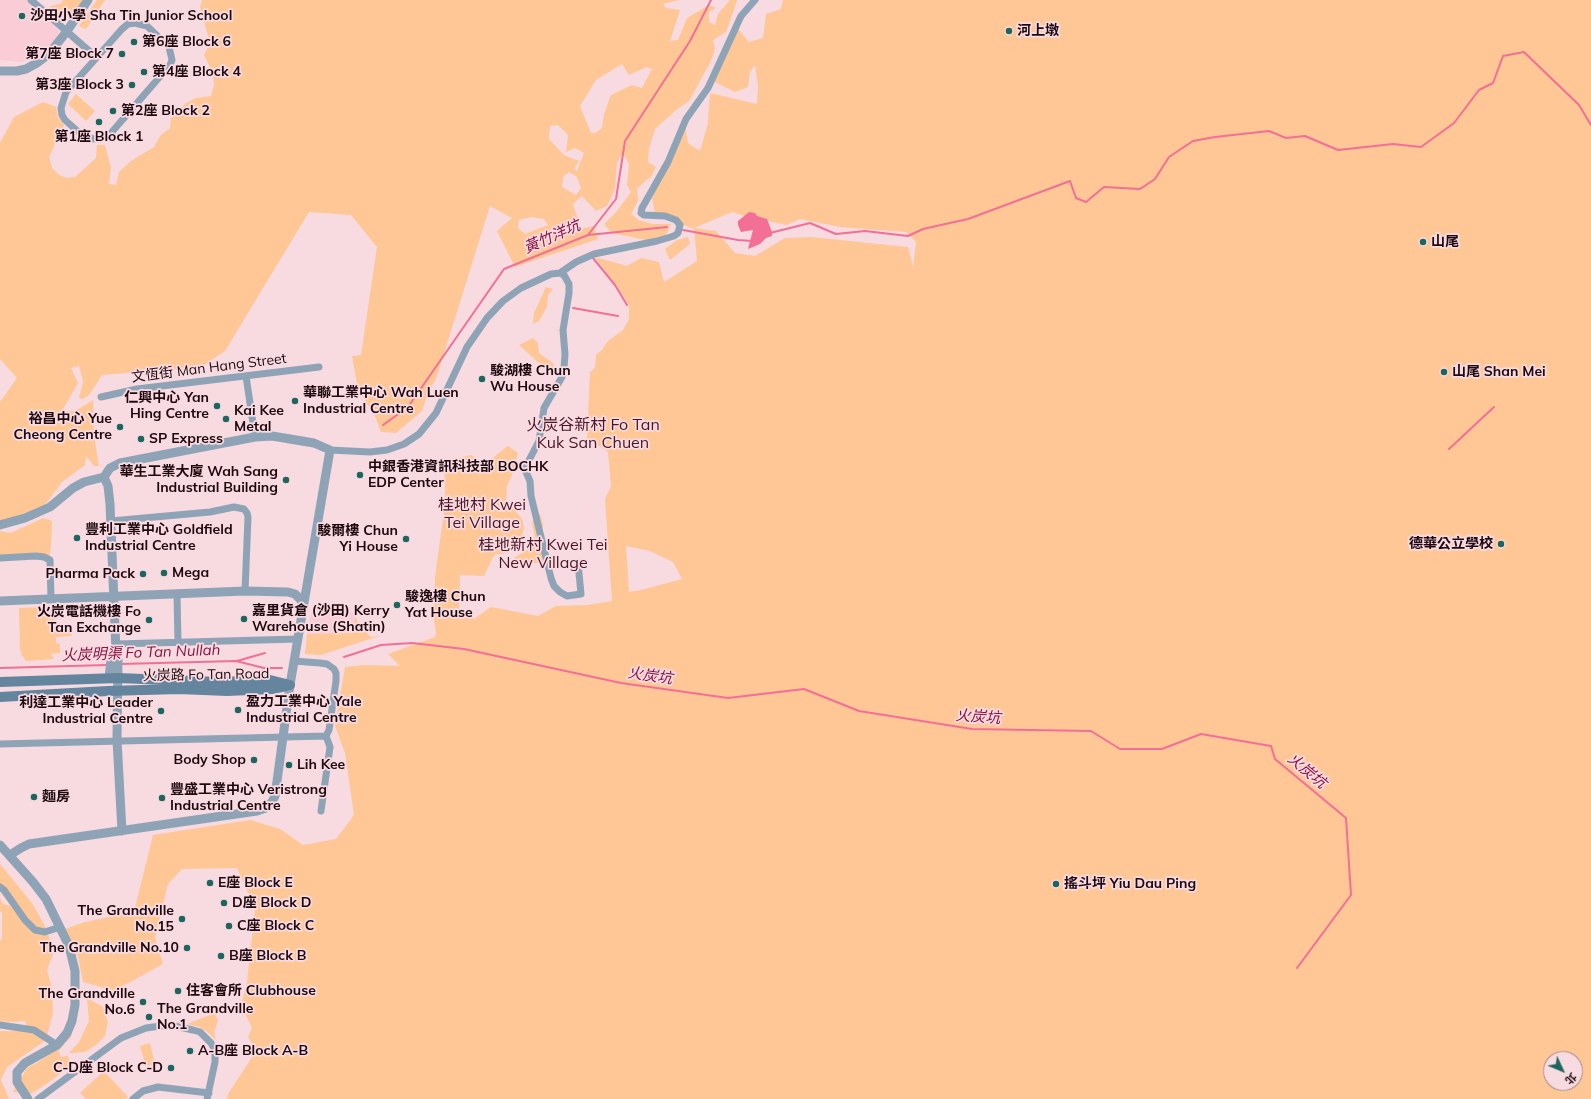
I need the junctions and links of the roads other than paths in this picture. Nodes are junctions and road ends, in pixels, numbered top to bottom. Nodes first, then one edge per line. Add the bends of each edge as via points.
1 (31, 0) edge
2 (88, 0) edge
3 (755, 0) edge
4 (67, 31) junction
5 (96, 57) junction
6 (0, 71) edge
7 (560, 274) junction
8 (320, 368) dead end
9 (246, 376) junction
10 (102, 398) dead end
11 (255, 437) junction
12 (330, 450) junction
13 (104, 477) junction
14 (111, 521) junction
15 (0, 525) edge
16 (0, 558) edge
17 (578, 563) dead end
18 (245, 591) junction
19 (177, 594) junction
20 (114, 596) junction
21 (51, 599) junction
22 (0, 601) edge
23 (303, 604) junction
24 (298, 639) junction
25 (178, 643) junction
26 (116, 652) junction
27 (294, 661) junction
28 (114, 674) junction
29 (0, 682) edge
30 (290, 685) junction
31 (118, 691) junction
32 (0, 697) edge
33 (326, 736) junction
34 (282, 737) junction
35 (118, 740) junction
36 (0, 744) edge
37 (321, 810) dead end
38 (122, 831) junction
39 (0, 845) edge
40 (10, 855) junction
41 (0, 887) edge
42 (60, 927) junction
43 (0, 1025) edge
44 (57, 1045) junction
45 (208, 1096) edge
46 (28, 1099) edge
47 (38, 1099) edge
48 (133, 1099) edge

1 - 4 street
2 - 4 street
3 - 7 street via 741,16 708,88 686,119 668,162 642,208 644,215 665,216 677,221 680,225 678,234 594,254 576,262
4 - 5 street
4 - 6 street via 49,54 37,63 26,69
5 - 5 street via 66,92 61,108 65,120 83,136 94,139 106,137 111,133 166,71 172,60 170,48 147,26 136,23 128,24
7 - 12 street via 551,274 521,288 503,301 487,318 467,347 436,413 419,434 404,444 387,450
7 - 17 street via 564,275 569,284 563,330 564,368 562,377 544,408 539,441 527,464 526,472 551,578 557,590 564,595 581,594
8 - 9 street, 文恆街 Man Hang Street
9 - 10 street, 文恆街 Man Hang Street via 137,389
9 - 11 street
11 - 12 street via 272,436 314,443
11 - 13 street via 120,463 110,468
12 - 23 street
13 - 14 street via 109,492
13 - 15 street via 73,488 50,507
14 - 18 street via 210,512 234,507 244,509 248,517
14 - 20 street
16 - 21 street via 36,556 50,560
18 - 19 street
18 - 23 street via 288,592 295,594
19 - 20 street
19 - 25 street
20 - 21 street
20 - 26 street
21 - 22 street
23 - 24 street
24 - 25 street
24 - 27 street
25 - 26 street
26 - 28 street
27 - 30 street
27 - 33 street via 327,664 336,673 329,730
28 - 29 main road, 火炭路 Fo Tan Road
28 - 30 main road, 火炭路 Fo Tan Road via 220,682 270,680
28 - 31 street
30 - 31 main road, 火炭路 Fo Tan Road via 272,689 227,691
30 - 34 street
31 - 32 main road, 火炭路 Fo Tan Road
31 - 35 street
33 - 34 street
33 - 37 street via 330,747
34 - 35 street
34 - 38 street via 275,796 266,808
35 - 36 street
35 - 38 street
38 - 40 street via 29,844
39 - 40 street
40 - 42 street via 42,893
41 - 42 street via 24,920 35,930 45,932
42 - 44 street via 73,958 76,996 71,1026
43 - 44 street via 34,1030
44 - 46 street via 25,1063 18,1070 17,1082
45 - 47 street via 215,1062 212,1043 200,1032 175,1026 162,1026 146,1028 121,1038
45 - 48 street via 158,1087 143,1091

